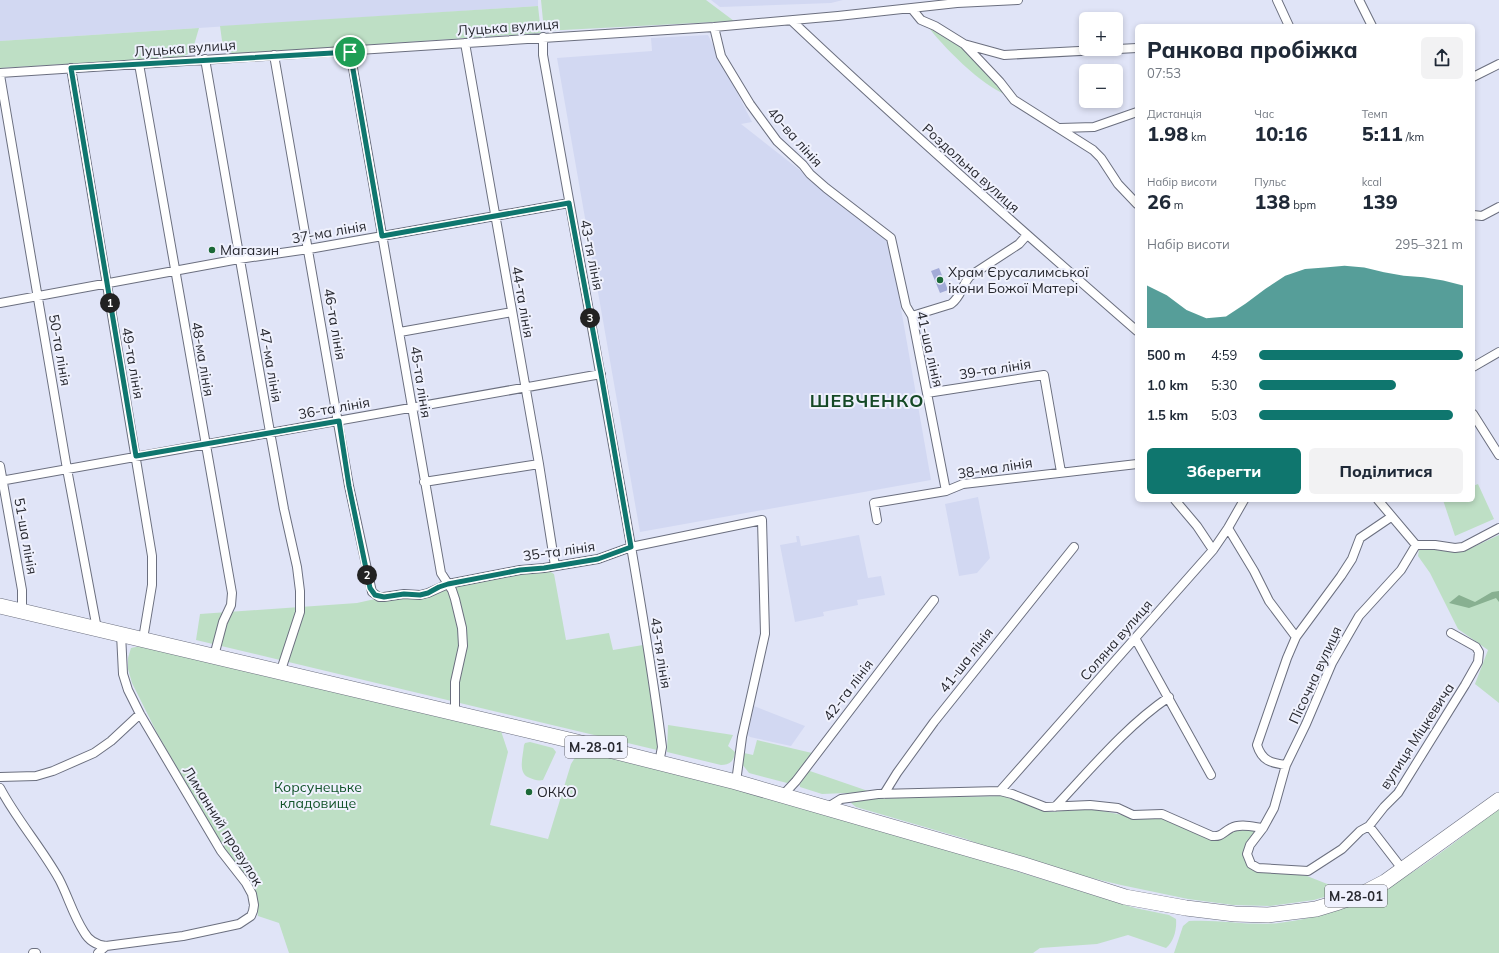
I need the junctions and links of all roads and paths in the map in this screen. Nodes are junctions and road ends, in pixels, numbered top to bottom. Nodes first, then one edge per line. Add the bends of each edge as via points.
1 (1018, 0) edge
2 (1277, 0) edge
3 (1359, 0) edge
4 (912, 9) junction
5 (792, 21) junction
6 (1288, 24) edge
7 (1371, 24) edge
8 (714, 27) junction
9 (543, 37) junction
10 (465, 43) junction
11 (964, 44) junction
12 (1135, 48) edge
13 (350, 52) junction
14 (274, 55) junction
15 (205, 59) junction
16 (139, 64) junction
17 (1499, 64) edge
18 (71, 68) junction
19 (0, 74) edge
20 (1475, 76) edge
21 (1135, 113) edge
22 (1060, 128) junction
23 (1135, 202) edge
24 (569, 203) junction
25 (1499, 206) edge
26 (1475, 215) edge
27 (495, 216) junction
28 (1027, 235) junction
29 (382, 236) junction
30 (892, 238) joint
31 (309, 249) junction
32 (239, 259) junction
33 (174, 271) junction
34 (106, 285) junction
35 (38, 297) junction
36 (0, 303) edge
37 (512, 312) junction
38 (912, 316) junction
39 (1135, 328) edge
40 (400, 332) junction
41 (1499, 352) edge
42 (1475, 366) edge
43 (601, 374) junction
44 (525, 388) junction
45 (927, 393) junction
46 (412, 408) junction
47 (1475, 417) edge
48 (339, 421) junction
49 (270, 432) junction
50 (205, 445) junction
51 (136, 456) junction
52 (1499, 456) edge
53 (539, 464) junction
54 (1135, 464) edge
55 (0, 466) edge
56 (67, 469) junction
57 (1061, 472) junction
58 (1, 480) edge
59 (424, 482) junction
60 (946, 491) junction
61 (1177, 502) edge
62 (1243, 502) edge
63 (1380, 502) edge
64 (1391, 517) junction
65 (877, 520) dead end
66 (1228, 528) junction
67 (1499, 528) edge
68 (1416, 545) junction
69 (631, 547) junction
70 (1074, 547) dead end
71 (1212, 550) junction
72 (555, 566) junction
73 (448, 584) junction
74 (375, 595) joint
75 (934, 600) dead end
76 (0, 606) edge
77 (22, 611) junction
78 (97, 629) junction
79 (1451, 633) dead end
80 (121, 634) junction
81 (1296, 637) junction
82 (1135, 638) junction
83 (142, 639) junction
84 (214, 656) junction
85 (280, 673) junction
86 (1169, 697) junction
87 (140, 714) junction
88 (455, 714) junction
89 (659, 763) junction
90 (1286, 765) junction
91 (1211, 775) dead end
92 (0, 777) edge
93 (736, 782) junction
94 (0, 788) edge
95 (1000, 791) junction
96 (884, 794) junction
97 (783, 795) junction
98 (1499, 800) edge
99 (1055, 807) junction
100 (828, 808) junction
101 (1369, 826) junction
102 (1263, 828) junction
103 (1251, 864) joint
104 (1403, 870) junction
105 (106, 946) junction
106 (33, 953) edge
107 (36, 953) edge
108 (98, 953) edge

1 - 4 street, Луцька вулиця
2 - 6 street
3 - 7 street
4 - 5 street, Луцька вулиця
4 - 11 street via 921,20
5 - 8 street, Луцька вулиця
5 - 28 street, Роздольна вулиця
8 - 9 street, Луцька вулиця
8 - 30 street, 40-ва лінія via 721,56 750,104 778,140 826,188
9 - 10 street, Луцька вулиця
9 - 24 street, 43-тя лінія via 543,55
10 - 13 street, Луцька вулиця
10 - 27 street, 44-та лінія
11 - 12 street via 1004,55
11 - 22 street via 1014,100
13 - 14 street, Луцька вулиця
13 - 29 street, 45-та лінія
14 - 15 street, Луцька вулиця
14 - 31 street, 46-та лінія
15 - 16 street, Луцька вулиця
15 - 32 street, 47-ма лінія
16 - 18 street, Луцька вулиця
16 - 33 street, 48-ма лінія
17 - 20 street
18 - 19 street, Луцька вулиця
18 - 34 street, 49-та лінія
19 - 35 street, 50-та лінія
21 - 22 street via 1094,127
22 - 23 street via 1093,150 1113,178
24 - 27 street, 37-ма лінія
24 - 43 street, 43-тя лінія
25 - 26 street via 1482,216
27 - 29 street, 37-ма лінія
27 - 37 street, 44-та лінія
28 - 38 street via 1018,244 970,276 964,282 959,296 951,304
28 - 39 street, Роздольна вулиця
29 - 31 street, 37-ма лінія
29 - 40 street, 45-та лінія
30 - 38 street, 41-ша лінія via 906,306
31 - 32 street, 37-ма лінія
31 - 48 street, 46-та лінія
32 - 33 street, 37-ма лінія
32 - 49 street, 47-ма лінія
33 - 34 street, 37-ма лінія
33 - 50 street, 48-ма лінія
34 - 35 street, 37-ма лінія
34 - 51 street, 49-та лінія
35 - 36 street, 37-ма лінія
35 - 56 street, 50-та лінія
37 - 40 street
37 - 44 street, 44-та лінія
38 - 45 street, 41-ша лінія
40 - 46 street, 45-та лінія
41 - 42 street
43 - 44 street, 36-та лінія
43 - 69 street, 43-тя лінія
44 - 46 street, 36-та лінія
44 - 53 street, 44-та лінія
45 - 57 street, 39-та лінія via 1044,375
45 - 60 street, 41-ша лінія
46 - 48 street, 36-та лінія
46 - 59 street, 45-та лінія
47 - 52 street
48 - 49 street, 36-та лінія
48 - 74 street, 46-та лінія via 349,486 370,588
49 - 50 street, 36-та лінія
49 - 85 street, 47-ма лінія via 300,591 300,612
50 - 51 street, 36-та лінія
50 - 84 street, 48-ма лінія via 232,593 231,606 223,622
51 - 56 street, 36-та лінія
51 - 83 street, 49-та лінія via 153,571
53 - 59 street
53 - 72 street, 44-та лінія
54 - 57 street, 38-ма лінія
55 - 58 street, 51-ша лінія
56 - 58 street, 36-та лінія
56 - 78 street, 50-та лінія
57 - 60 street, 38-ма лінія via 963,484
58 - 77 street, 51-ша лінія via 22,590
59 - 73 street, 45-та лінія via 442,573
60 - 65 street, 38-ма лінія via 874,503
61 - 71 street via 1197,526
62 - 66 street, Соляна вулиця
63 - 64 street
64 - 68 street
64 - 81 street via 1360,538 1352,559
66 - 71 street, Соляна вулиця
66 - 81 street via 1254,570 1269,601
67 - 68 street via 1463,547
68 - 90 street, Пісочна вулиця via 1401,570 1359,616 1332,663
69 - 72 street, 35-та лінія via 598,559
69 - 89 street, 43-тя лінія via 659,722 662,747
69 - 93 street via 762,520 765,634 742,737
70 - 96 street, 41-ша лінія via 934,722 896,773
71 - 82 street, Соляна вулиця
72 - 73 street, 35-та лінія
73 - 74 street, 35-та лінія via 420,595
73 - 88 street, 45-та лінія via 455,599 463,646 454,682
75 - 97 street, 42-га лінія
76 - 77 highway, М-28-01
77 - 78 highway, М-28-01
78 - 80 highway, М-28-01
79 - 101 street, вулиця Міцкевича via 1476,647 1479,652 1478,662 1398,793
80 - 83 highway, М-28-01
80 - 87 street, Лиманний провулок via 123,674
81 - 90 street via 1257,745 1259,753 1267,762
82 - 86 street
82 - 95 street, Соляна вулиця
83 - 84 highway, М-28-01
84 - 85 highway, М-28-01
85 - 88 highway, М-28-01
86 - 91 street
86 - 99 street via 1137,722
87 - 92 street via 94,753 36,776
87 - 105 street, Лиманний провулок via 221,851 252,894 253,911 251,916 239,924 207,932
88 - 89 highway, М-28-01
89 - 93 highway, М-28-01
90 - 102 street, Пісочна вулиця via 1274,808
93 - 97 highway, М-28-01
94 - 105 street via 10,808 58,878 84,932 91,941
95 - 96 street
95 - 99 street via 1045,807
96 - 100 street via 841,799
97 - 100 highway, М-28-01
98 - 104 highway, М-28-01
99 - 102 street via 1090,805 1118,808 1133,815 1162,814 1218,837 1231,828 1240,826
100 - 104 highway, М-28-01 via 1125,897 1235,914 1268,915 1316,909 1360,895
101 - 103 street, вулиця Міцкевича via 1360,831 1342,849 1308,871 1258,868
101 - 104 street
102 - 103 street, Пісочна вулиця via 1248,849
105 - 108 street
106 - 107 street

